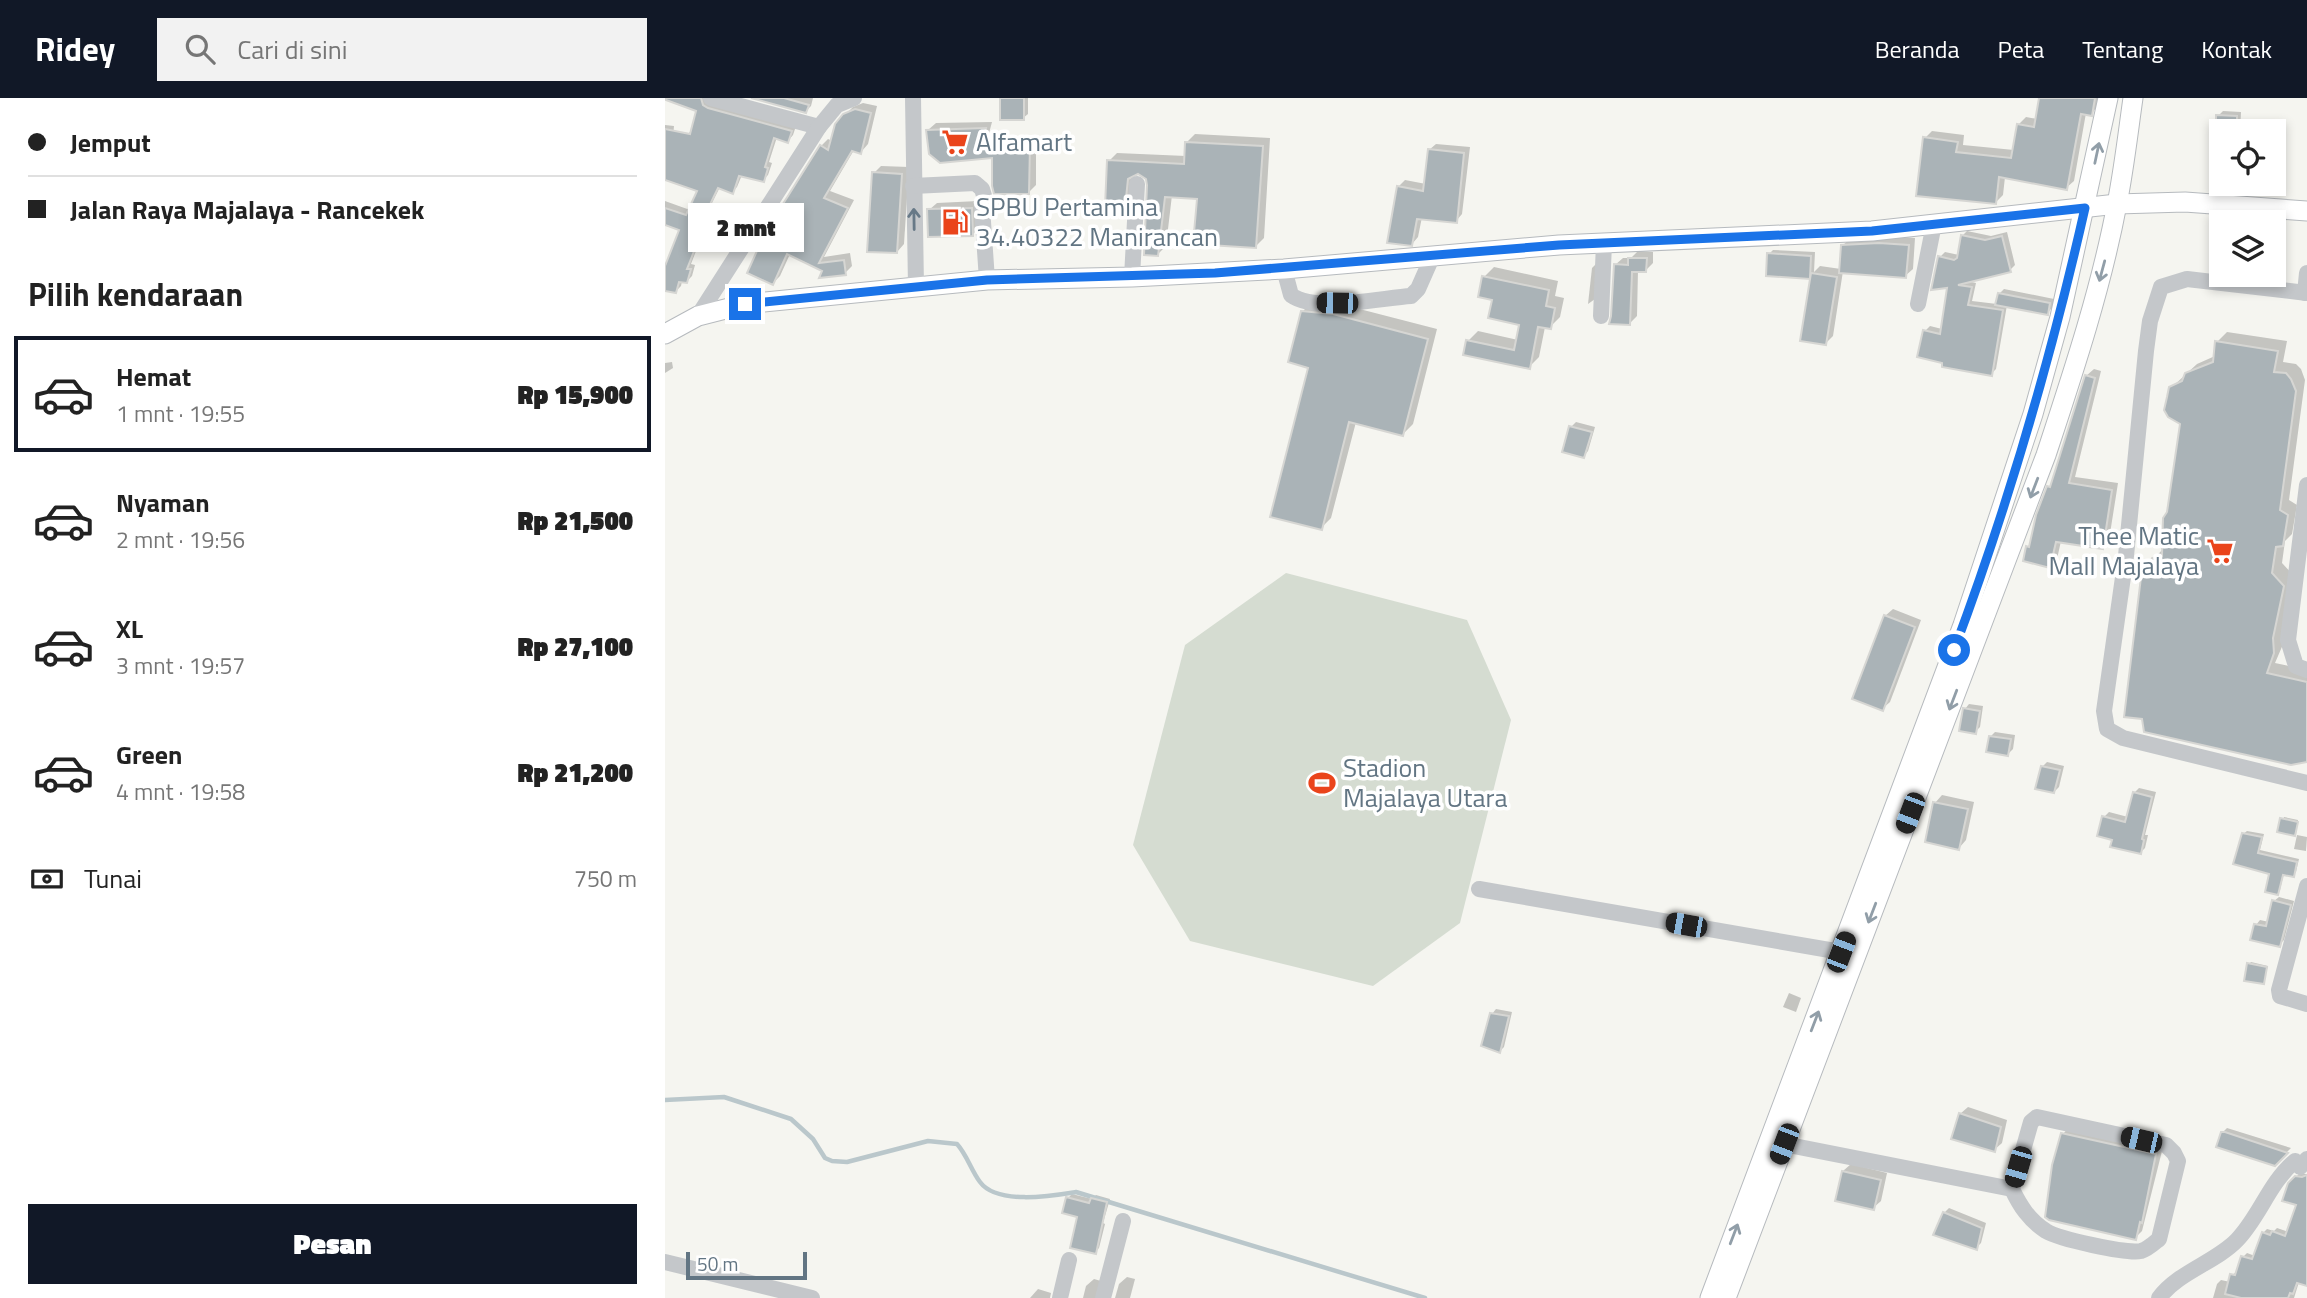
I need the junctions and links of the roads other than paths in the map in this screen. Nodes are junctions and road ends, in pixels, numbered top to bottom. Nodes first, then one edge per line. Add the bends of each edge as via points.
1 (711, 98) edge
2 (854, 98) edge
3 (913, 98) edge
4 (2108, 98) edge
5 (2133, 98) edge
6 (819, 127) junction
7 (1137, 184) dead end
8 (913, 186) junction
9 (2117, 204) junction
10 (2085, 208) junction
11 (2307, 211) edge
12 (1934, 224) junction
13 (1604, 243) junction
14 (1433, 255) junction
15 (1284, 269) junction
16 (2307, 273) edge
17 (1132, 276) junction
18 (987, 280) junction
19 (916, 287) junction
20 (2306, 293) edge
21 (1918, 304) dead end
22 (698, 316) junction
23 (1601, 316) dead end
24 (665, 334) edge
25 (2307, 485) edge
26 (2307, 670) edge
27 (2307, 783) edge
28 (2307, 886) edge
29 (1479, 889) dead end
30 (1841, 952) junction
31 (2307, 1004) edge
32 (1777, 1143) junction
33 (2307, 1159) edge
34 (2012, 1189) junction
35 (1123, 1221) dead end
36 (1069, 1260) dead end
37 (665, 1262) edge
38 (812, 1298) edge
39 (1059, 1298) edge
40 (1103, 1298) edge
41 (1710, 1298) edge
42 (1726, 1298) edge
43 (2159, 1298) edge

1 - 6 street
2 - 6 street via 837,105
3 - 8 street
10 -> 4 main road
5 - 9 main road
6 - 22 street
7 - 17 street
8 - 18 street via 975,183 982,189
19 -> 8 street
9 - 10 main road
9 - 11 main road via 2185,202
9 -> 32 main road via 2079,354 2046,455
10 - 12 main road
10 - 30 main road via 2033,414 1963,625
12 - 13 main road
12 - 21 street
13 - 14 main road
13 - 23 street
14 - 15 main road
14 - 15 street via 1411,296 1337,303 1294,298
15 - 17 main road
16 - 20 street
17 - 18 main road
18 - 19 main road
19 - 22 main road via 745,304
20 - 27 street via 2187,279 2161,287 2150,321 2126,556 2104,711 2107,729 2123,738
22 - 24 main road
25 - 26 street via 2288,640 2296,666
28 - 31 street via 2279,990 2280,996
29 - 30 street
32 -> 30 main road
32 - 34 street
41 -> 32 main road
32 - 42 main road
33 - 43 street via 2300,1167 2295,1161 2286,1168 2235,1242
34 - 34 street via 2021,1209 2064,1240 2139,1252 2159,1240 2178,1161 2166,1145 2036,1117
35 - 40 street
36 - 39 street
37 - 38 street

